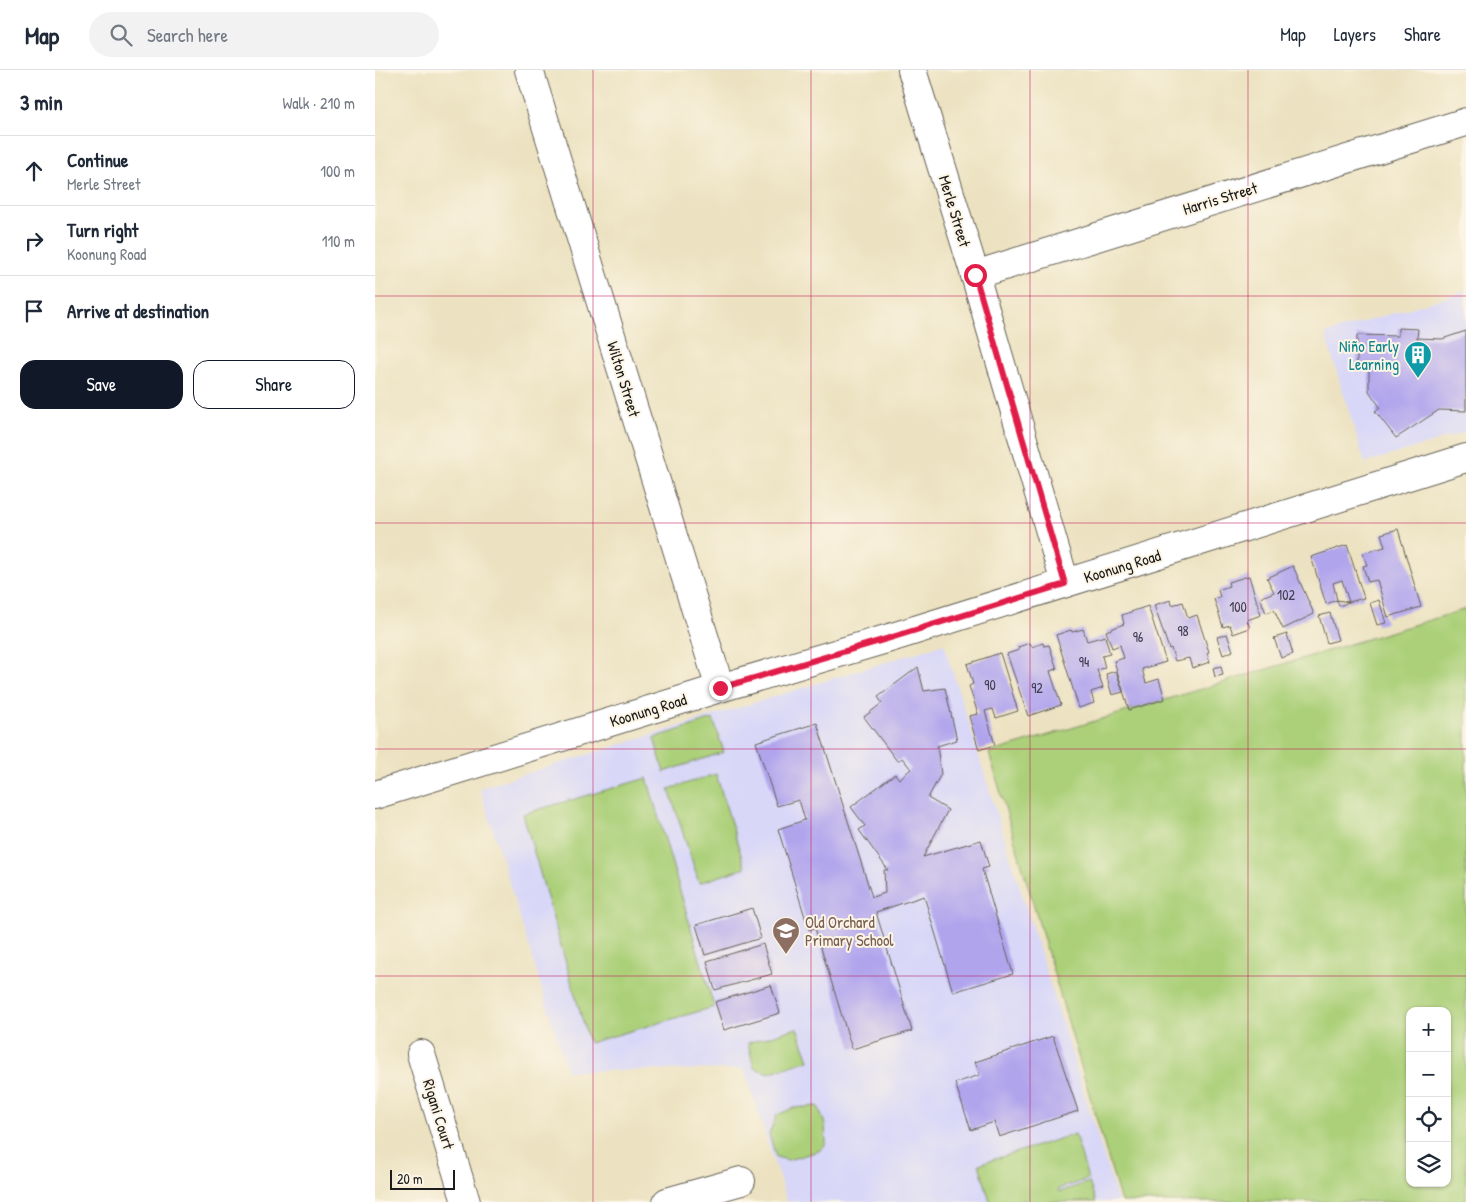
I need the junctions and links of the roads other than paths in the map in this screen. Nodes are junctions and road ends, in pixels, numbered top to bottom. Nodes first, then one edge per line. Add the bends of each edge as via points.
1 (529, 70) edge
2 (912, 70) edge
3 (1466, 122) edge
4 (975, 275) junction
5 (1466, 458) edge
6 (1065, 584) junction
7 (720, 688) junction
8 (376, 792) edge
9 (421, 1054) dead end
10 (741, 1181) dead end
11 (466, 1202) edge
12 (667, 1202) edge

1 - 7 street, Wilton Street
2 - 4 street, Merle Street
3 - 4 street, Harris Street
4 - 6 street, Merle Street
5 - 6 street, Koonung Road
6 - 7 street, Koonung Road
7 - 8 street, Koonung Road
9 - 11 street, Rigani Court
10 - 12 street

